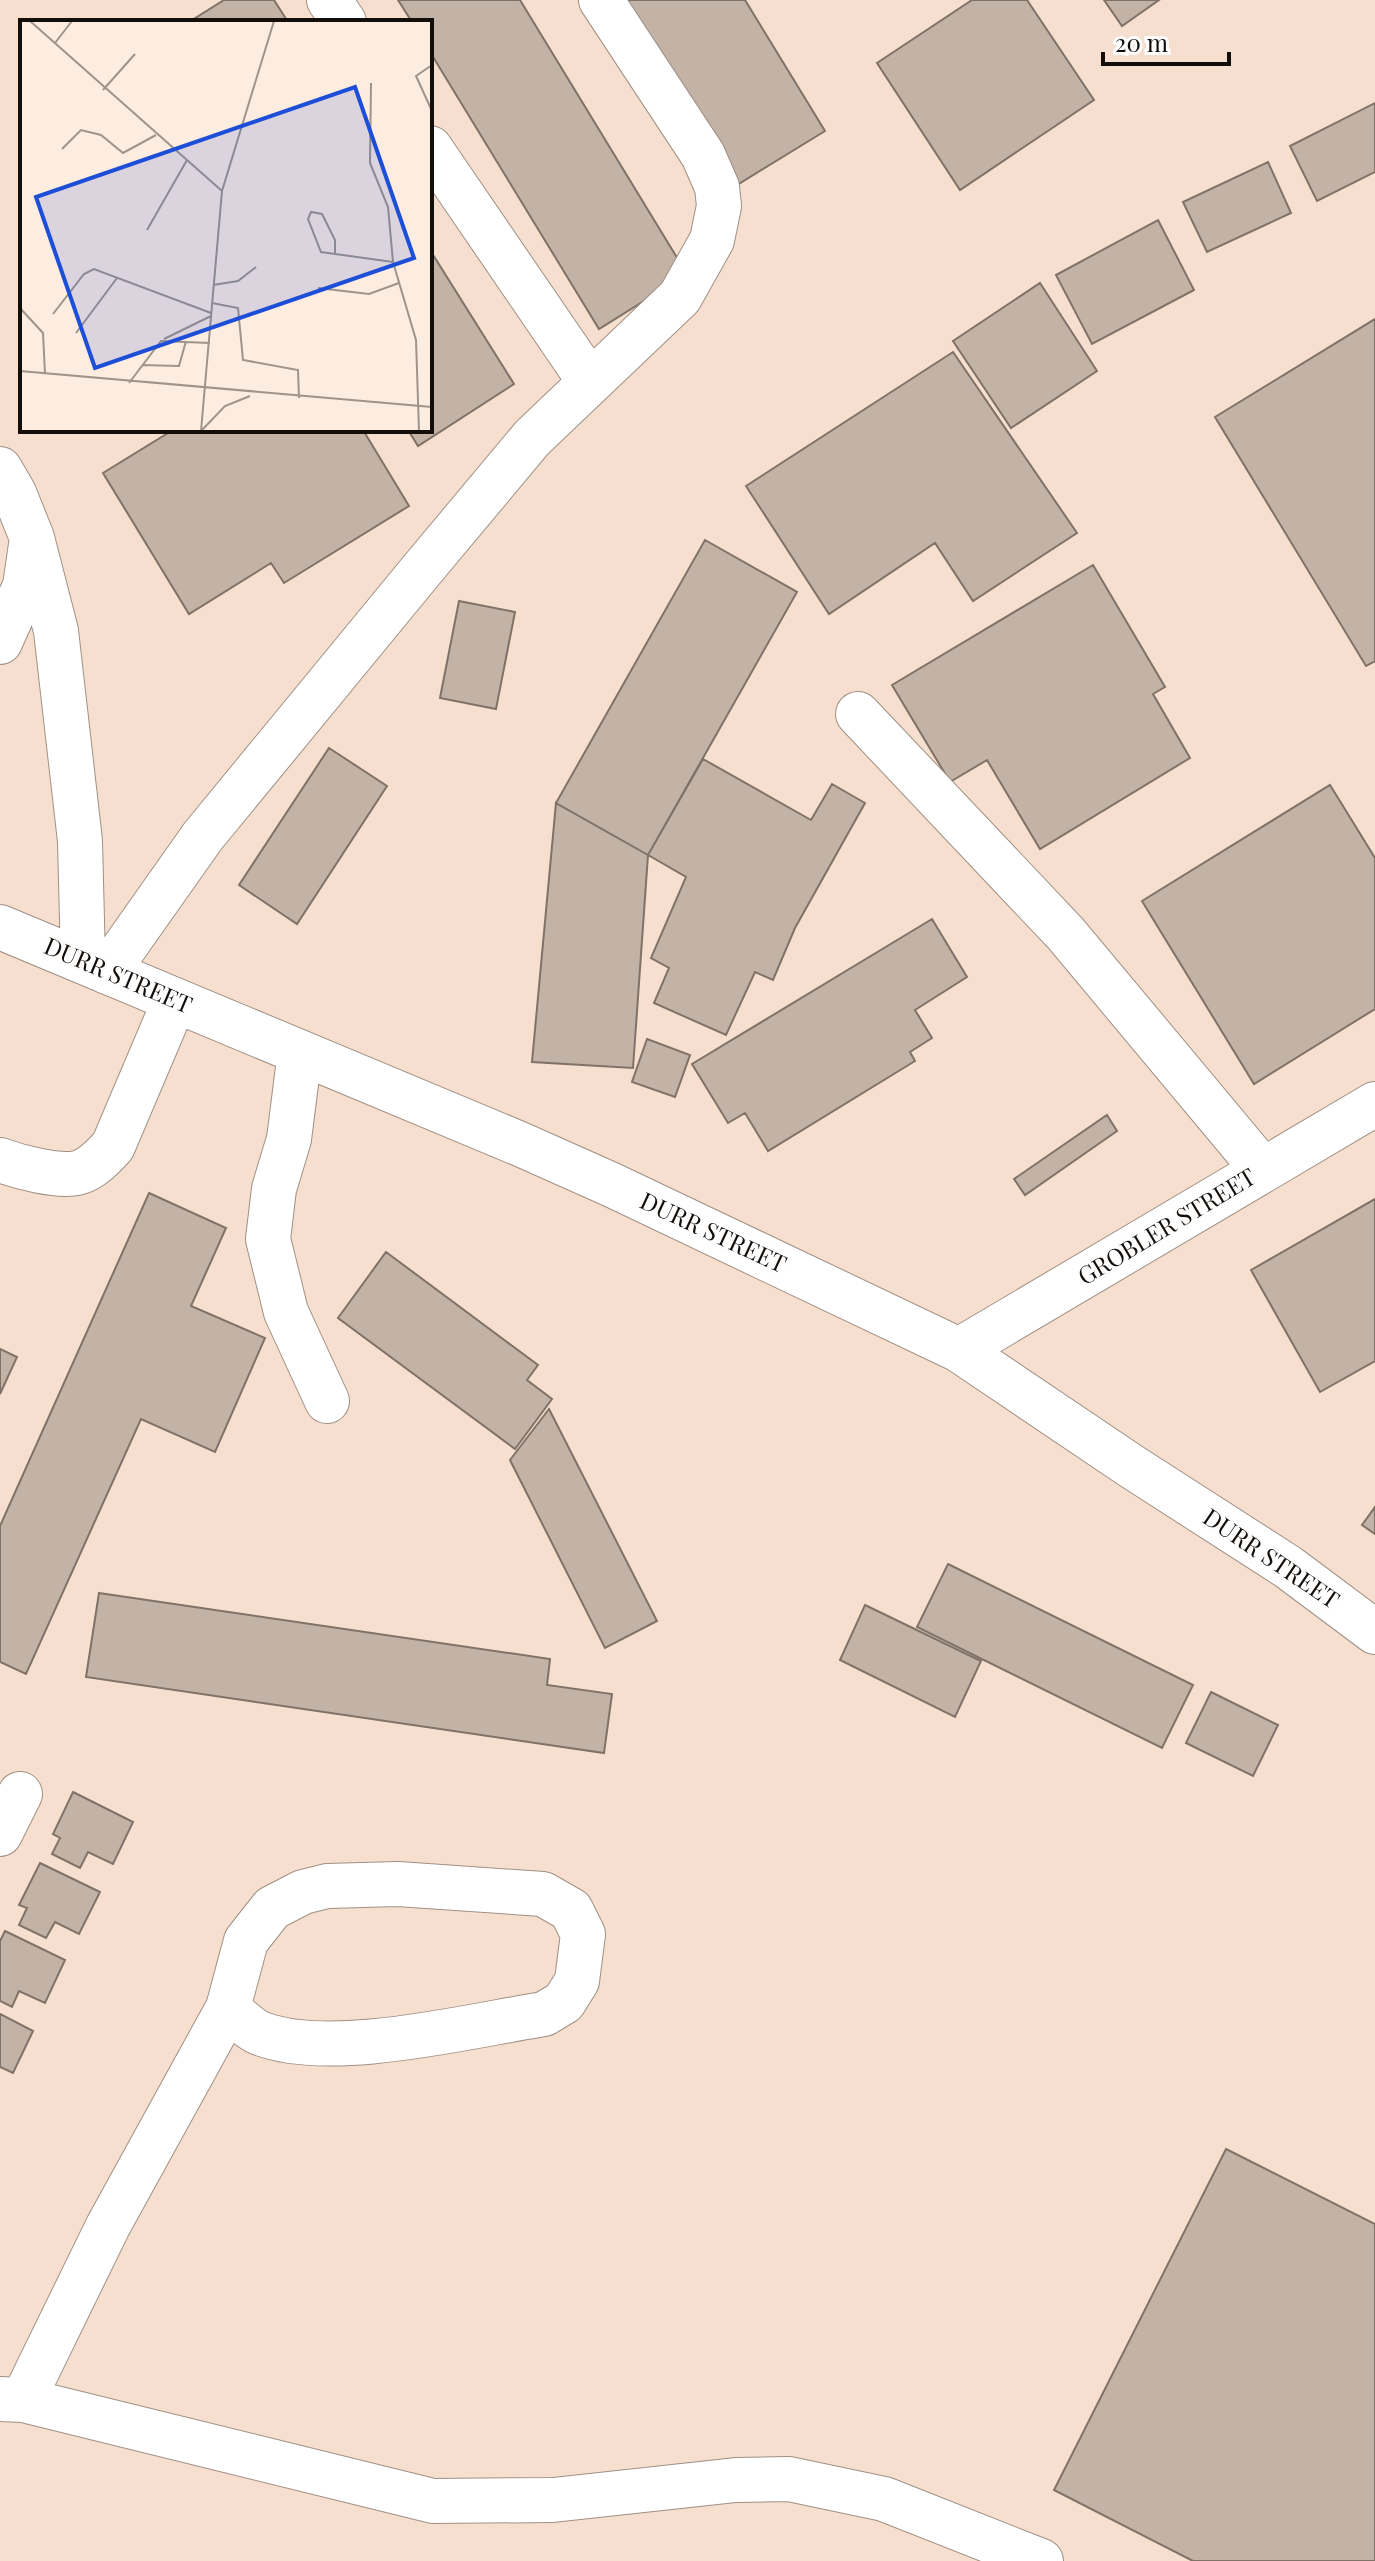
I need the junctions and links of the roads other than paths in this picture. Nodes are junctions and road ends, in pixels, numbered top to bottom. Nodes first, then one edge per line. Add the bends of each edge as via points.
1 (329, 0) edge
2 (601, 0) edge
3 (343, 20) edge
4 (432, 151) edge
5 (590, 382) junction
6 (0, 469) edge
7 (32, 538) junction
8 (0, 642) edge
9 (858, 714) dead end
10 (0, 927) edge
11 (95, 966) junction
12 (175, 1000) junction
13 (300, 1052) junction
14 (1375, 1104) edge
15 (0, 1160) edge
16 (1263, 1170) junction
17 (959, 1350) junction
18 (327, 1401) dead end
19 (1375, 1632) edge
20 (20, 1794) dead end
21 (0, 1834) edge
22 (228, 2008) junction
23 (12, 2399) edge
24 (1041, 2561) edge

1 - 3 street
2 - 5 street via 703,155 719,206 712,240 680,297
4 - 5 street
5 - 11 street via 532,438
6 - 7 street
7 - 8 street via 25,586
7 - 11 street via 56,631
9 - 16 street via 1066,934
10 - 11 street, DURR STREET
11 - 12 street, DURR STREET
12 - 13 street, DURR STREET
12 - 15 street via 113,1146 102,1159 77,1173 26,1169
13 - 17 street, DURR STREET via 599,1179
13 - 18 street via 268,1239 286,1312
14 - 16 street, GROBLER STREET
16 - 17 street, GROBLER STREET
17 - 19 street, DURR STREET via 1288,1567
20 - 21 street
22 - 22 street via 259,2034 322,2042 377,2041 544,2014 564,2002 577,1981 583,1934 571,1910 543,1894 398,1884 327,1886 272,1908 246,1941
22 - 23 street
23 - 24 street via 433,2501 553,2500 789,2479 884,2499

